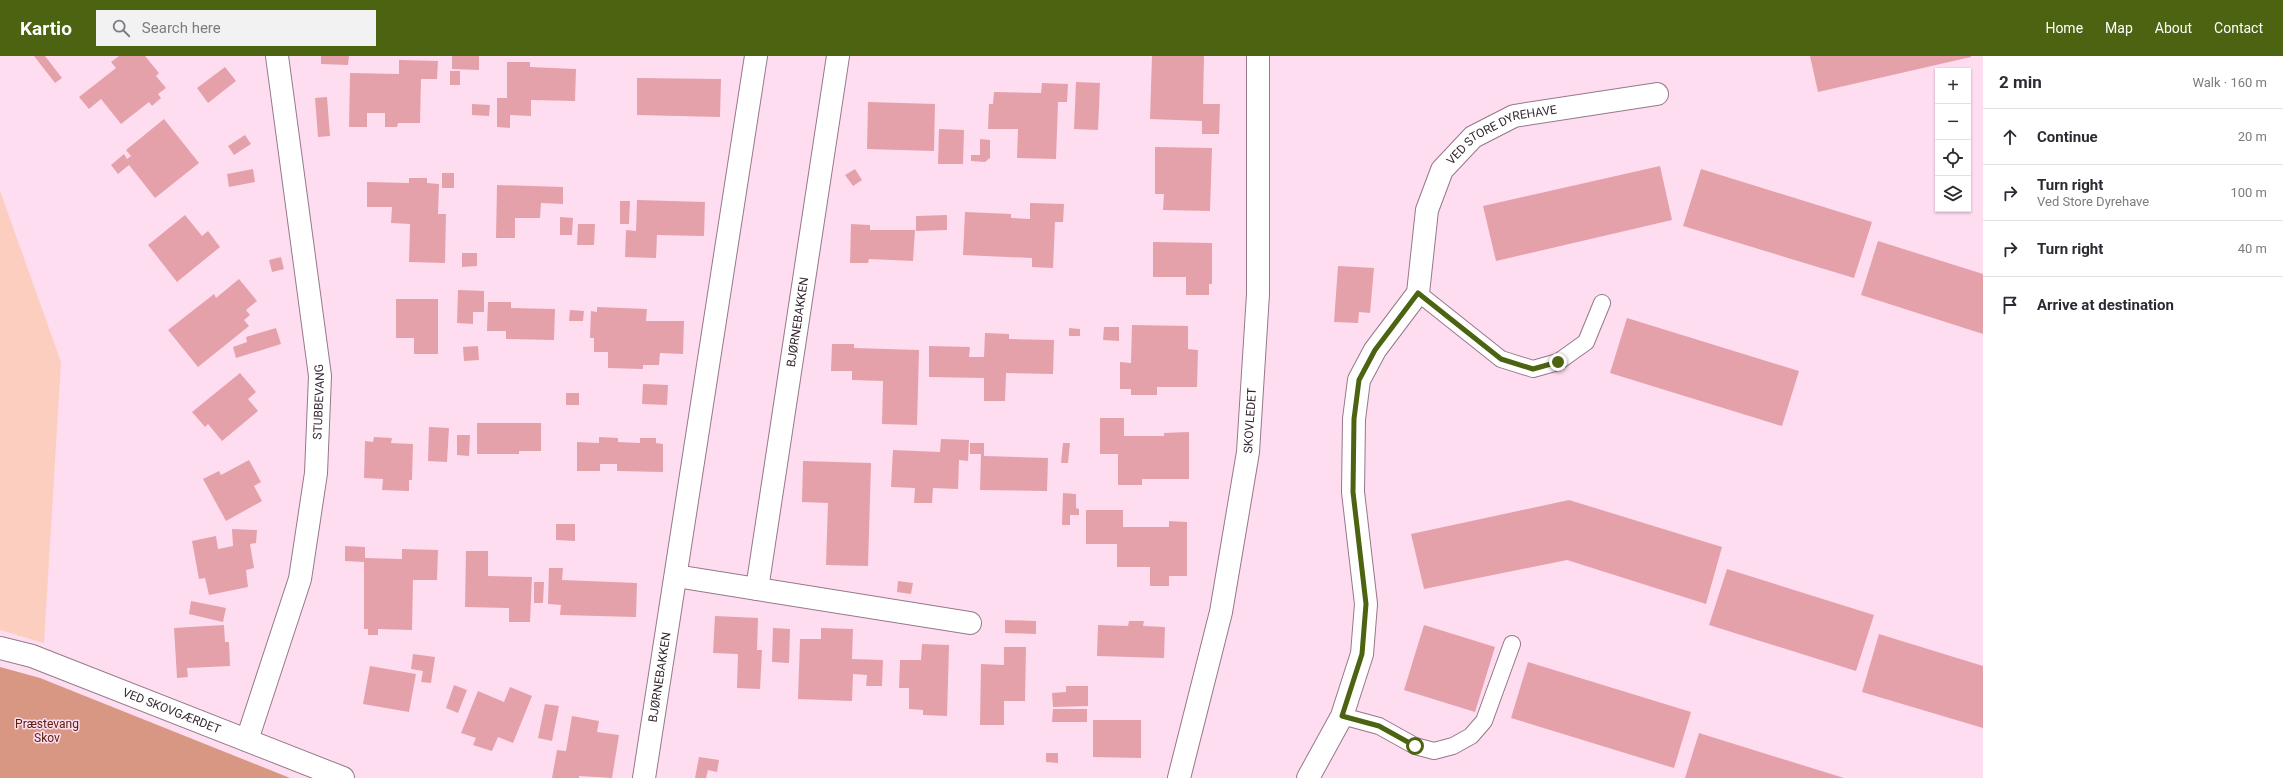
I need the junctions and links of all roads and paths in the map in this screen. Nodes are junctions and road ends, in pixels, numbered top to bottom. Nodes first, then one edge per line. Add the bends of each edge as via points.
1 (277, 56) edge
2 (756, 56) edge
3 (838, 56) edge
4 (1258, 56) edge
5 (1657, 94) dead end
6 (1418, 293) junction
7 (1602, 303) dead end
8 (676, 576) junction
9 (757, 589) junction
10 (970, 624) dead end
11 (1512, 644) dead end
12 (0, 648) edge
13 (1342, 716) junction
14 (247, 740) junction
15 (343, 778) edge
16 (644, 778) edge
17 (1179, 778) edge
18 (1308, 778) edge

1 - 14 street, STUBBEVANG via 320,376 316,473 300,578
2 - 8 street, BJØRNEBAKKEN
3 - 9 street, BJØRNEBAKKEN
4 - 17 street, SKOVLEDET via 1258,294 1248,452 1221,612
5 - 6 street, VED STORE DYREHAVE via 1514,116 1473,137 1442,170 1427,210
6 - 7 lane via 1501,359 1533,369 1558,362 1586,342
6 - 13 street via 1375,350 1359,380 1354,419 1353,492 1366,604 1362,654
8 - 9 street
8 - 16 street, BJØRNEBAKKEN
9 - 10 street
11 - 13 lane via 1484,721 1471,736 1453,746 1434,751 1415,746 1379,726
12 - 14 street, VED SKOVGÆRDET via 32,656
13 - 18 street
14 - 15 street, VED SKOVGÆRDET

